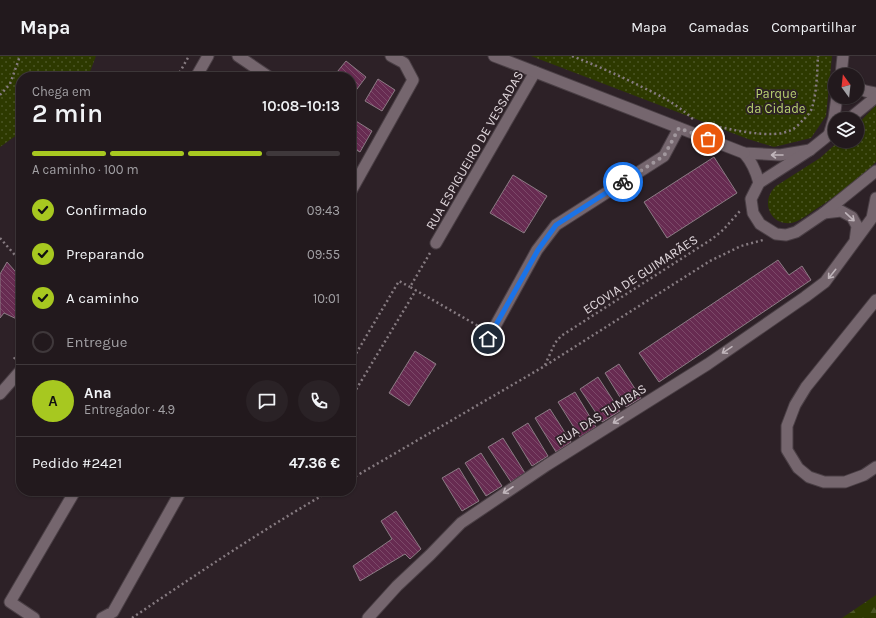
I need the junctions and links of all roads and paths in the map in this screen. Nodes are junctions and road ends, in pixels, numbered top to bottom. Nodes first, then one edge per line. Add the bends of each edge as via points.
1 (20, 56) edge
2 (189, 56) edge
3 (208, 56) edge
4 (238, 56) edge
5 (391, 56) edge
6 (494, 56) edge
7 (572, 56) edge
8 (818, 56) edge
9 (843, 56) edge
10 (843, 68) edge
11 (180, 72) edge
12 (199, 72) edge
13 (262, 72) edge
14 (535, 72) junction
15 (864, 90) edge
16 (876, 93) edge
17 (0, 95) edge
18 (876, 96) edge
19 (857, 112) edge
20 (698, 123) dead end
21 (705, 124) dead end
22 (679, 128) junction
23 (828, 135) edge
24 (810, 150) junction
25 (744, 153) junction
26 (876, 171) edge
27 (356, 182) edge
28 (759, 183) junction
29 (876, 198) edge
30 (751, 199) junction
31 (824, 212) junction
32 (786, 234) junction
33 (0, 238) edge
34 (855, 242) junction
35 (436, 243) joint
36 (16, 256) edge
37 (410, 287) junction
38 (416, 290) junction
39 (876, 300) edge
40 (490, 337) joint
41 (356, 354) edge
42 (543, 367) junction
43 (16, 376) edge
44 (356, 390) edge
45 (0, 394) edge
46 (876, 467) edge
47 (356, 476) edge
48 (71, 496) edge
49 (178, 496) edge
50 (321, 496) edge
51 (34, 618) edge
52 (102, 618) edge
53 (132, 618) edge
54 (368, 618) edge

1 - 17 path via 10,84
2 - 11 path
3 - 12 street
4 - 13 street
5 - 27 street via 404,62 413,80
6 - 14 street
7 - 20 path via 672,101
8 - 21 path via 812,109 792,130 776,133 740,132
9 - 10 street
14 - 22 street
14 - 35 street, RUA ESPIGUEIRO DE VESSADAS
15 - 16 street
18 - 19 street
22 - 25 street
22 - 40 street via 664,156 556,225 538,250
23 - 24 street
24 -> 25 street via 780,155
24 - 28 street
25 - 28 street via 752,163
26 - 31 street
28 - 30 street
29 - 34 street, RUA DAS TUMBAS via 872,218
30 - 32 street via 753,213 760,224 776,234
30 - 42 path, ECOVIA DE GUIMARÃES via 712,239 561,336
31 - 32 street via 796,232
31 -> 34 street via 841,211 852,217 857,226
32 - 42 path via 741,246 718,256
33 - 36 path
34 -> 54 street, RUA DAS TUMBAS via 825,282 805,297 708,364 535,472 461,523
35 - 37 path
37 - 38 path
37 - 41 path via 400,281
38 - 40 path
38 - 44 path
39 - 46 street via 806,387 795,405 787,426 787,450 798,468 809,477 824,482 845,482
42 - 47 path
43 - 45 street
48 - 51 street via 10,602
49 - 52 street via 113,612
50 - 53 path via 216,561

